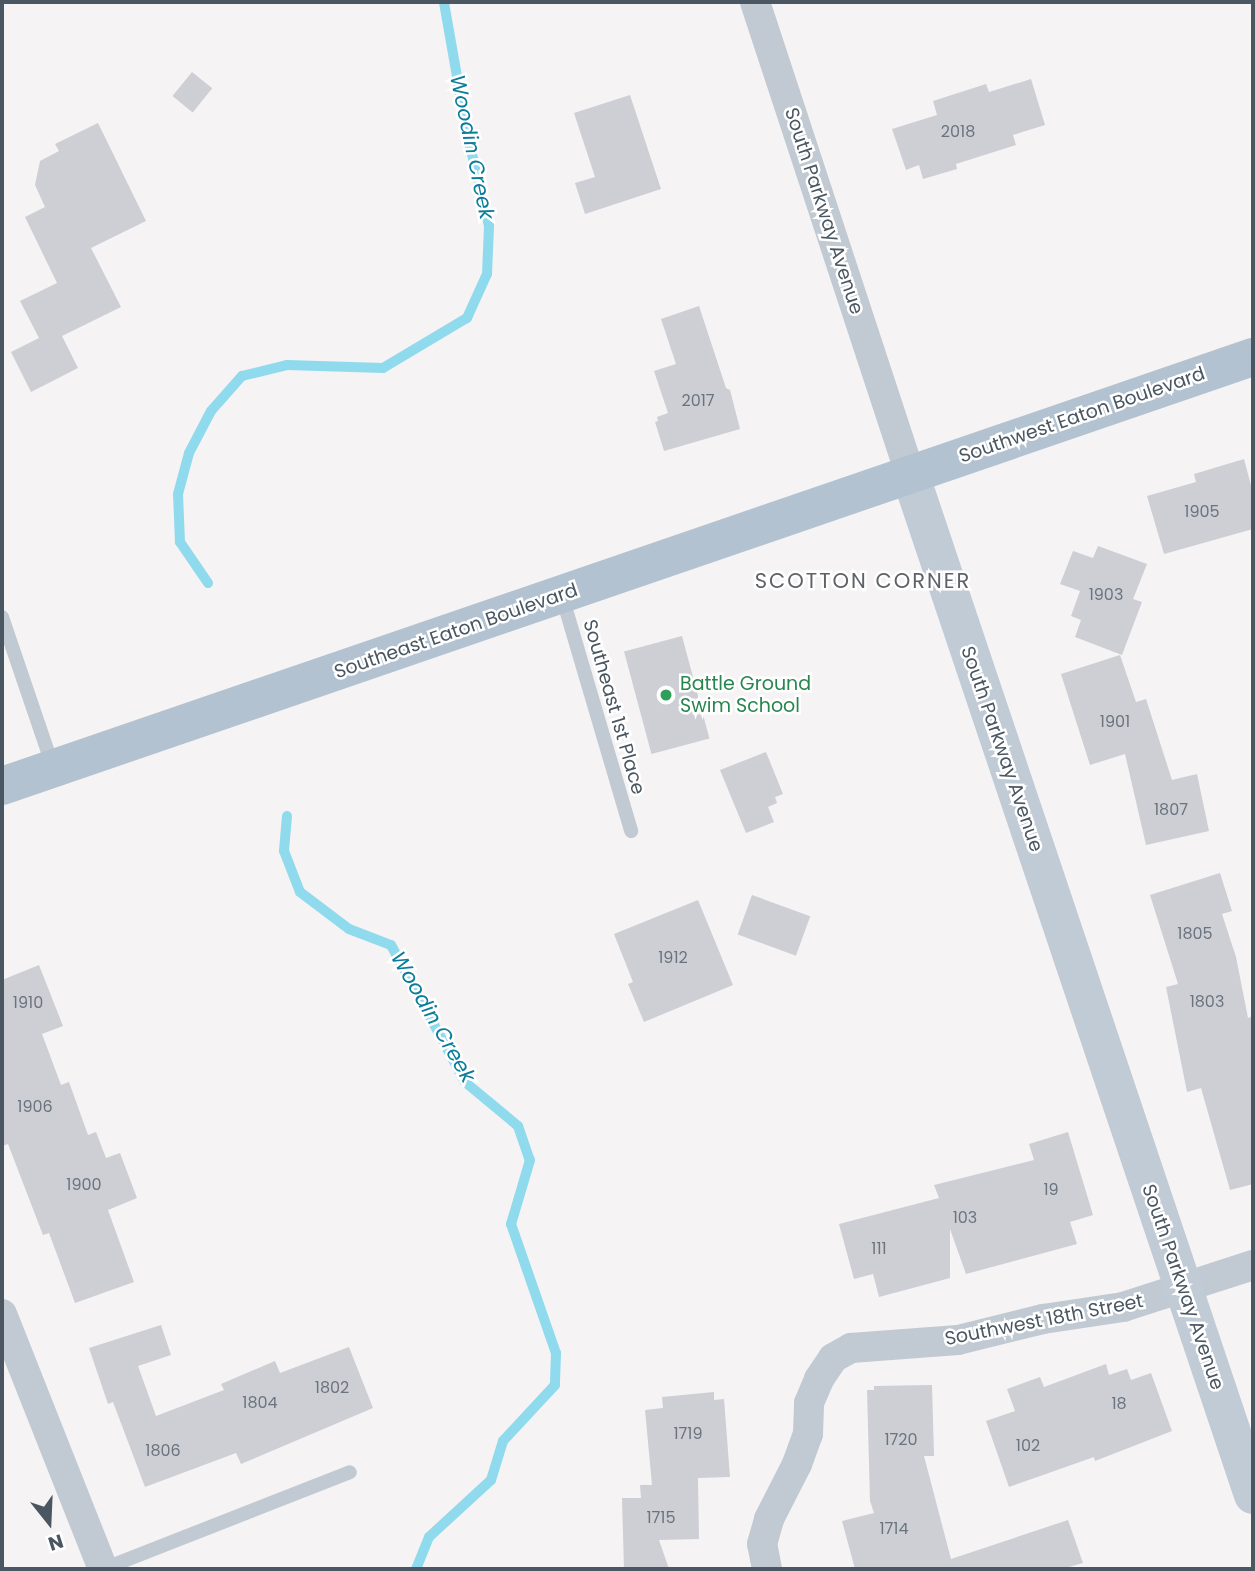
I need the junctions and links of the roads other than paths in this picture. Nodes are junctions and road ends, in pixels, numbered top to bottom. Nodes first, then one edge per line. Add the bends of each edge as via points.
1 (755, 2) edge
2 (1253, 357) edge
3 (910, 474) junction
4 (561, 595) junction
5 (2, 617) edge
6 (53, 769) junction
7 (2, 786) edge
8 (631, 831) dead end
9 (1253, 1265) edge
10 (1184, 1289) junction
11 (2, 1316) edge
12 (350, 1472) dead end
13 (1253, 1495) edge
14 (103, 1569) edge
15 (767, 1569) edge

1 - 3 street, South Parkway Avenue
2 - 3 main road, Southwest Eaton Boulevard
3 - 4 main road, Southeast Eaton Boulevard
3 - 10 main road, South Parkway Avenue
4 - 6 main road, Southeast Eaton Boulevard
4 - 8 lane, Southeast 1st Place
5 - 6 lane
6 - 7 main road, Southeast Eaton Boulevard
9 - 10 street, Southwest 18th Street
10 - 13 main road, South Parkway Avenue
10 - 15 street, Southwest 18th Street via 1123,1307 1044,1319 958,1340 851,1348 833,1358 809,1403 808,1434 797,1464 769,1519 762,1544
11 - 14 street
12 - 14 lane

